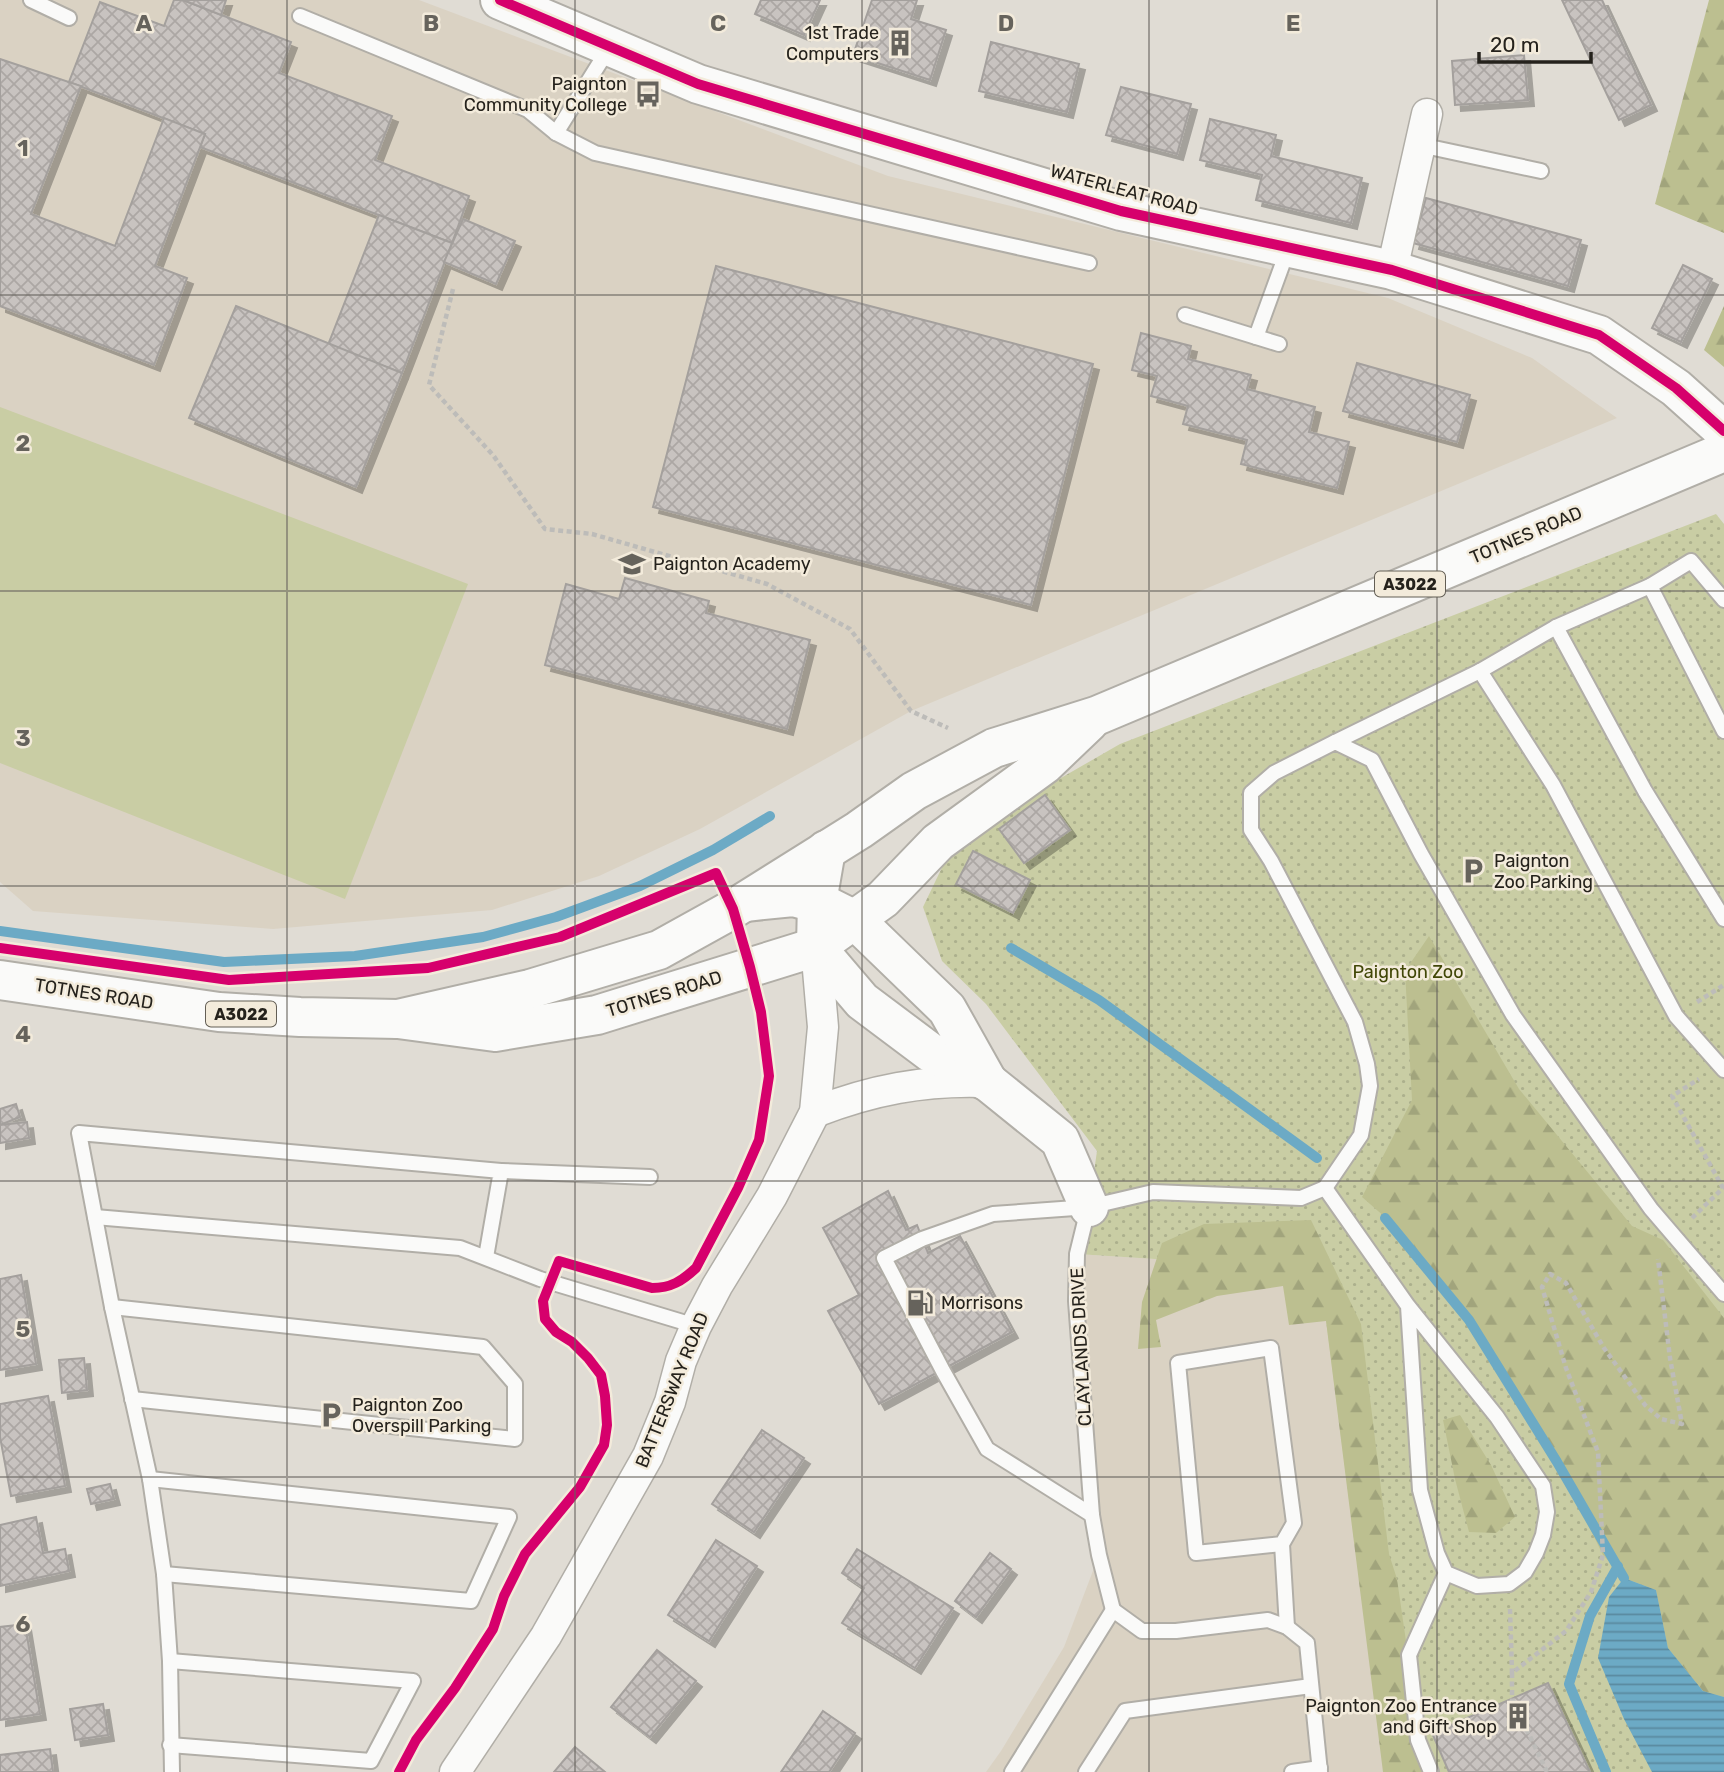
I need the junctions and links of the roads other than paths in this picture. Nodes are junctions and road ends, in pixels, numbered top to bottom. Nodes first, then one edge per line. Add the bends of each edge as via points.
1 (32, 0) edge
2 (500, 0) edge
3 (300, 16) dead end
4 (69, 18) dead end
5 (610, 47) junction
6 (1427, 114) dead end
7 (556, 133) junction
8 (1420, 145) junction
9 (1541, 172) dead end
10 (1289, 247) junction
11 (1089, 263) dead end
12 (1392, 270) junction
13 (1185, 315) dead end
14 (1256, 337) junction
15 (1279, 344) dead end
16 (1724, 431) edge
17 (1724, 452) edge
18 (1650, 586) junction
19 (1724, 600) edge
20 (1556, 627) junction
21 (1479, 671) junction
22 (1096, 716) junction
23 (1724, 732) edge
24 (1335, 742) junction
25 (827, 850) junction
26 (745, 902) junction
27 (817, 902) junction
28 (1724, 919) edge
29 (855, 920) junction
30 (816, 947) junction
31 (0, 979) edge
32 (398, 1019) junction
33 (1723, 1068) edge
34 (988, 1082) junction
35 (815, 1112) junction
36 (501, 1171) junction
37 (650, 1177) dead end
38 (1325, 1188) junction
39 (1089, 1208) junction
40 (95, 1217) junction
41 (486, 1257) junction
42 (1724, 1294) edge
43 (1408, 1306) junction
44 (112, 1307) junction
45 (696, 1326) junction
46 (132, 1399) junction
47 (150, 1479) junction
48 (1092, 1516) junction
49 (1282, 1544) junction
50 (1446, 1573) junction
51 (164, 1574) junction
52 (1113, 1610) junction
53 (1287, 1627) junction
54 (170, 1661) junction
55 (1311, 1686) junction
56 (170, 1745) junction
57 (366, 1766) edge
58 (1320, 1770) edge
59 (172, 1772) edge
60 (455, 1772) edge
61 (1012, 1772) edge
62 (1086, 1772) edge
63 (1292, 1772) edge
64 (1431, 1772) edge

1 - 4 lane
2 - 5 main road, WATERLEAT ROAD
3 - 7 lane via 528,110
5 - 7 lane
5 - 10 main road, WATERLEAT ROAD via 698,85 1108,207
6 - 8 street
7 - 11 lane via 595,153
8 - 9 lane
8 - 12 street
10 - 12 main road, WATERLEAT ROAD
10 - 14 lane
12 - 16 main road, WATERLEAT ROAD via 1599,335 1675,388
13 - 14 lane
14 - 15 lane
17 - 22 main road, TOTNES ROAD / A3022
18 - 19 lane via 1691,561
18 - 20 lane
18 - 23 lane
20 - 21 lane
20 - 28 lane via 1645,791
21 - 24 lane
21 - 33 lane via 1553,785 1675,1016
22 - 25 main road, TOTNES ROAD / A3022 via 993,748 914,791
22 - 29 main road, TOTNES ROAD / A3022 via 1044,765 938,842 883,899
24 - 38 lane via 1274,773 1251,793 1251,830 1354,1022 1367,1064 1370,1086 1361,1135
24 - 42 lane via 1372,760 1513,1015 1651,1209
25 - 26 main road, TOTNES ROAD / A3022
25 - 27 main road
26 - 27 main road via 793,897
26 - 32 main road, TOTNES ROAD / A3022 via 659,950 530,989
27 - 29 main road
27 - 30 main road
29 - 30 main road, TOTNES ROAD / A3022
29 - 34 main road via 947,1009
30 - 32 main road, TOTNES ROAD / A3022 via 597,1015 495,1032
30 - 34 main road via 862,1001 930,1052
30 - 35 street, BATTERSWAY ROAD via 823,1027
31 - 32 main road, TOTNES ROAD / A3022 via 219,1012
34 - 35 street via 913,1084 857,1096
34 - 39 main road via 1060,1140
35 - 45 street, BATTERSWAY ROAD
36 - 37 lane
36 - 40 lane via 79,1133
36 - 41 lane
38 - 39 lane via 1301,1198 1153,1192
38 - 43 lane
39 - 48 lane, CLAYLANDS DRIVE via 1077,1254 1076,1301
39 - 48 lane via 993,1214 884,1258 987,1449
40 - 41 lane via 460,1248
40 - 44 lane
41 - 45 lane via 540,1279
43 - 50 lane via 1420,1490
43 - 50 lane via 1497,1417 1543,1486 1547,1512 1539,1544 1525,1572 1509,1584 1477,1586
44 - 46 lane
44 - 46 lane via 483,1347 515,1384 515,1439
45 - 60 street, BATTERSWAY ROAD via 648,1457 546,1636
46 - 47 lane
47 - 51 lane
47 - 51 lane via 509,1517 471,1601
48 - 52 lane, CLAYLANDS DRIVE
49 - 49 lane via 1196,1553 1178,1363 1271,1348 1294,1523
49 - 53 lane
50 - 64 lane via 1409,1655 1418,1740
51 - 54 lane
52 - 53 lane via 1142,1631 1268,1620
52 - 61 lane
53 - 55 lane via 1307,1643
54 - 56 lane
54 - 57 lane via 414,1681
55 - 58 lane
55 - 62 lane via 1125,1710
56 - 57 lane
56 - 59 lane
58 - 63 lane

